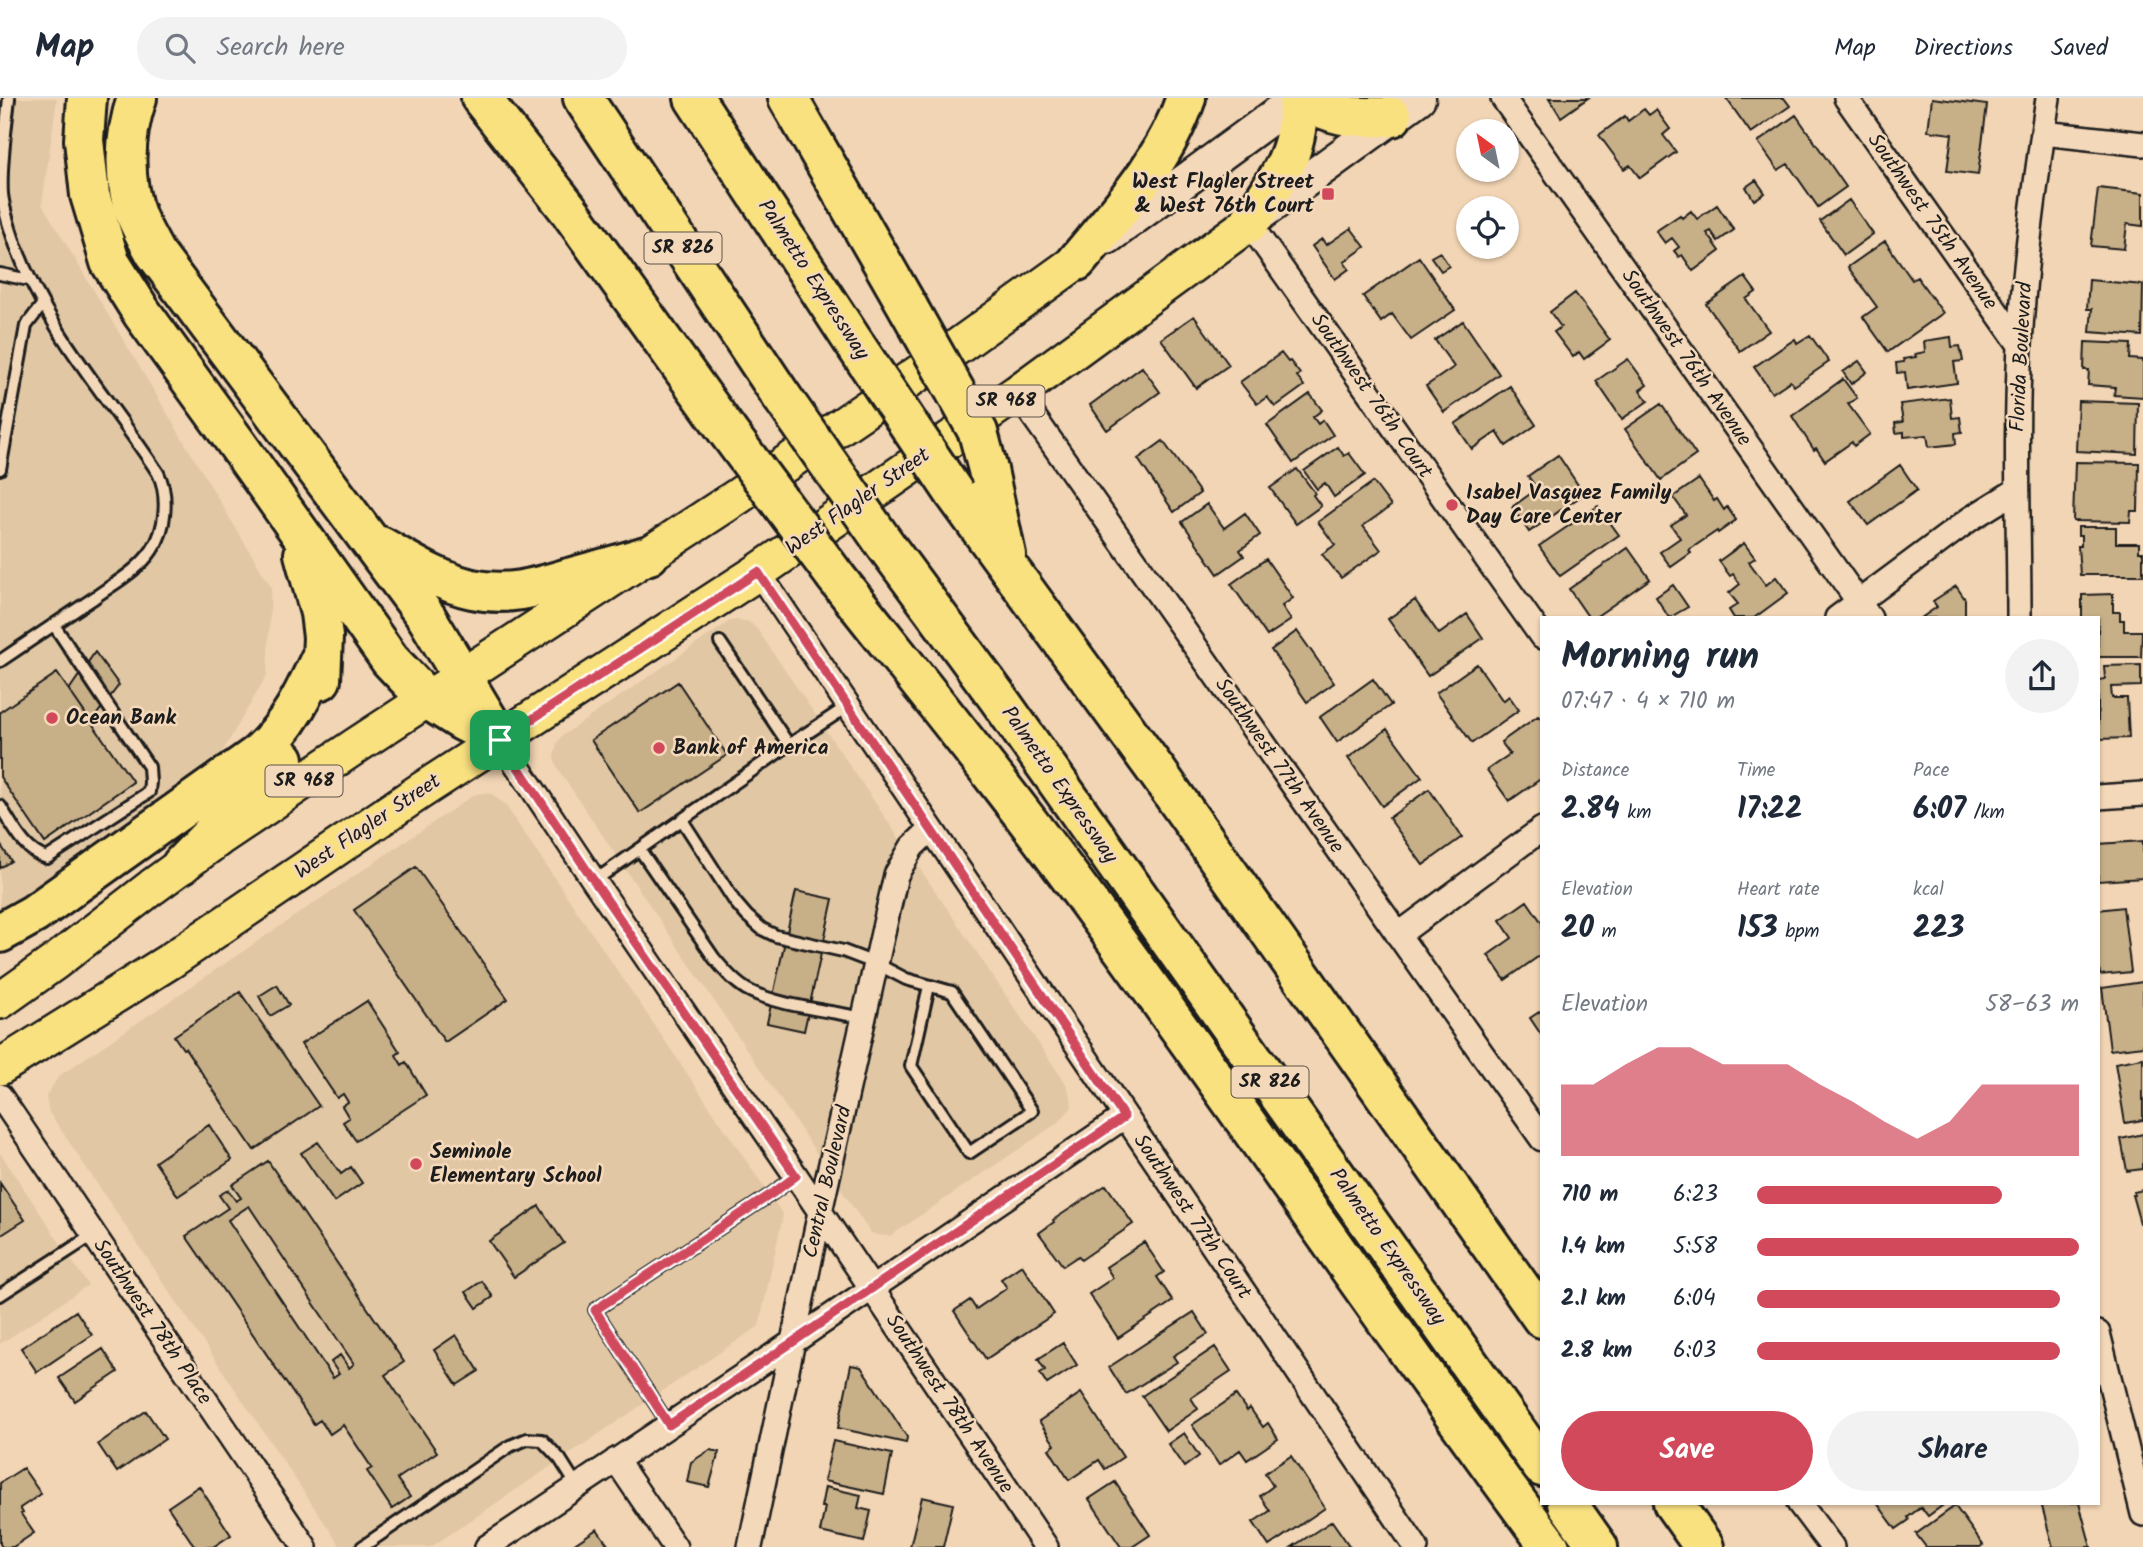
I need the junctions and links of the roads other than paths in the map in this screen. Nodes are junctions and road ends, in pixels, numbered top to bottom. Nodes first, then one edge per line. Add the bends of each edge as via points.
1 (9, 98) edge
2 (87, 98) edge
3 (137, 98) edge
4 (481, 98) edge
5 (498, 98) edge
6 (583, 98) edge
7 (694, 98) edge
8 (788, 98) edge
9 (801, 98) edge
10 (1186, 98) edge
11 (1300, 98) edge
12 (1503, 98) edge
13 (1846, 98) edge
14 (2048, 98) edge
15 (1406, 108) edge
16 (4, 113) edge
17 (2043, 132) junction
18 (2143, 144) edge
19 (815, 146) junction
20 (1, 183) edge
21 (569, 210) junction
22 (2, 211) edge
23 (1249, 223) junction
24 (1077, 261) junction
25 (0, 274) edge
26 (29, 280) junction
27 (42, 305) junction
28 (2020, 345) junction
29 (1017, 393) junction
30 (0, 469) edge
31 (2017, 490) junction
32 (297, 528) junction
33 (370, 540) junction
34 (649, 555) junction
35 (1010, 571) junction
36 (758, 572) junction
37 (1864, 610) edge
38 (1844, 616) edge
39 (2019, 616) edge
40 (54, 625) junction
41 (1540, 634) edge
42 (720, 642) dead end
43 (322, 655) junction
44 (0, 661) edge
45 (463, 676) junction
46 (427, 699) junction
47 (848, 706) junction
48 (500, 740) junction
49 (789, 745) junction
50 (2143, 794) edge
51 (2100, 797) edge
52 (0, 806) edge
53 (682, 820) junction
54 (931, 829) junction
55 (1540, 830) edge
56 (640, 850) junction
57 (182, 864) junction
58 (594, 881) junction
59 (0, 933) edge
60 (1398, 935) junction
61 (877, 964) junction
62 (929, 986) junction
63 (0, 1001) edge
64 (865, 1018) junction
65 (0, 1067) edge
66 (0, 1096) edge
67 (1124, 1117) junction
68 (1540, 1136) edge
69 (796, 1176) junction
70 (820, 1212) junction
71 (93, 1234) junction
72 (871, 1289) junction
73 (0, 1295) edge
74 (1540, 1315) edge
75 (2100, 1341) edge
76 (793, 1342) junction
77 (669, 1425) junction
78 (1466, 1433) junction
79 (616, 1460) junction
80 (1540, 1463) edge
81 (577, 1486) junction
82 (1568, 1505) edge
83 (1674, 1505) edge
84 (1800, 1505) edge
85 (2143, 1514) edge
86 (305, 1547) edge
87 (362, 1547) edge
88 (487, 1547) edge
89 (675, 1547) edge
90 (750, 1547) edge
91 (1046, 1547) edge
92 (1416, 1547) edge
93 (1535, 1547) edge
94 (1550, 1547) edge
95 (1598, 1547) edge
96 (1704, 1547) edge
97 (1832, 1547) edge

1 - 16 lane
2 - 32 highway via 84,141 90,195 110,262
3 - 33 highway via 126,143 127,182 137,217 155,253
4 - 21 highway
5 - 21 highway
6 - 80 highway, Palmetto Expressway / SR 826, bridge via 782,397
7 - 35 highway, Palmetto Expressway, bridge
8 - 19 highway
9 - 19 highway
10 - 24 highway via 1149,172
11 - 15 highway via 1346,117
11 - 23 highway via 1291,149
11 - 24 main road, SR 968
12 - 37 street, Southwest 76th Avenue
13 - 28 street, Southwest 75th Avenue
14 - 17 street, Florida Boulevard
15 - 23 main road, West Flagler Street / SR 968
16 - 20 lane
17 - 18 street
17 - 28 street, Florida Boulevard
19 - 35 highway, bridge via 978,432
20 - 22 lane
21 - 78 highway, bridge via 835,576 1100,918
22 - 26 lane
23 - 29 main road, West Flagler Street / SR 968
23 - 41 street, Southwest 76th Court
24 - 34 main road, SR 968
25 - 26 lane
26 - 27 lane
27 - 30 lane via 26,326
27 - 40 lane via 158,473 164,493 158,537 146,558
28 - 31 street, Florida Boulevard
29 - 36 main road, West Flagler Street / SR 968
29 - 60 street, Southwest 77th Avenue
31 - 37 street via 1970,519
31 - 39 street, Florida Boulevard
32 - 43 highway via 320,613
32 - 46 highway via 390,660
33 - 34 highway via 452,583 493,592 543,586
33 - 45 highway
34 - 45 main road, SR 968
35 - 74 highway, Palmetto Expressway
36 - 47 street, Southwest 77th Court
36 - 48 main road, West Flagler Street / SR 968
37 - 38 street
40 - 44 lane
40 - 52 lane via 149,767 149,792 47,858 27,845
42 - 49 lane
43 - 57 highway via 321,689 305,730 283,760
43 - 59 highway via 284,727 257,755
45 - 46 main road, SR 968
45 - 48 highway
46 - 48 highway
46 - 57 main road, SR 968
47 - 49 lane
47 - 54 street, Southwest 77th Court
48 - 58 street, Southwest 78th Avenue
48 - 65 main road, West Flagler Street / SR 968 via 170,961
49 - 53 lane
50 - 51 street
53 - 56 lane
53 - 61 lane via 735,902 762,929
54 - 61 street, Central Boulevard via 912,847 896,875
54 - 67 street, Southwest 77th Court
55 - 60 street
56 - 58 lane
56 - 64 lane via 714,958 744,988 766,999
57 - 63 main road, SR 968
58 - 69 street, Southwest 78th Avenue
60 - 68 street, Southwest 77th Avenue
61 - 62 lane
61 - 64 street, Central Boulevard
62 - 62 lane via 952,992 1032,1111 969,1153 911,1066
64 - 70 street, Central Boulevard
66 - 71 street, Southwest 78th Place
67 - 72 street
67 - 92 street, Southwest 77th Court
69 - 70 street, Southwest 78th Avenue
69 - 77 lane via 595,1310
70 - 72 street, Southwest 78th Avenue
70 - 76 street, Central Boulevard
71 - 73 lane
71 - 86 street, Southwest 78th Place
72 - 76 street
72 - 91 street, Southwest 78th Avenue
75 - 85 street
76 - 77 street
76 - 90 street, Central Boulevard
77 - 79 street
78 - 93 highway
78 - 94 highway
79 - 81 street
79 - 89 street
81 - 87 lane via 542,1440 527,1439
81 - 88 street
82 - 95 highway
83 - 96 highway
84 - 97 street

